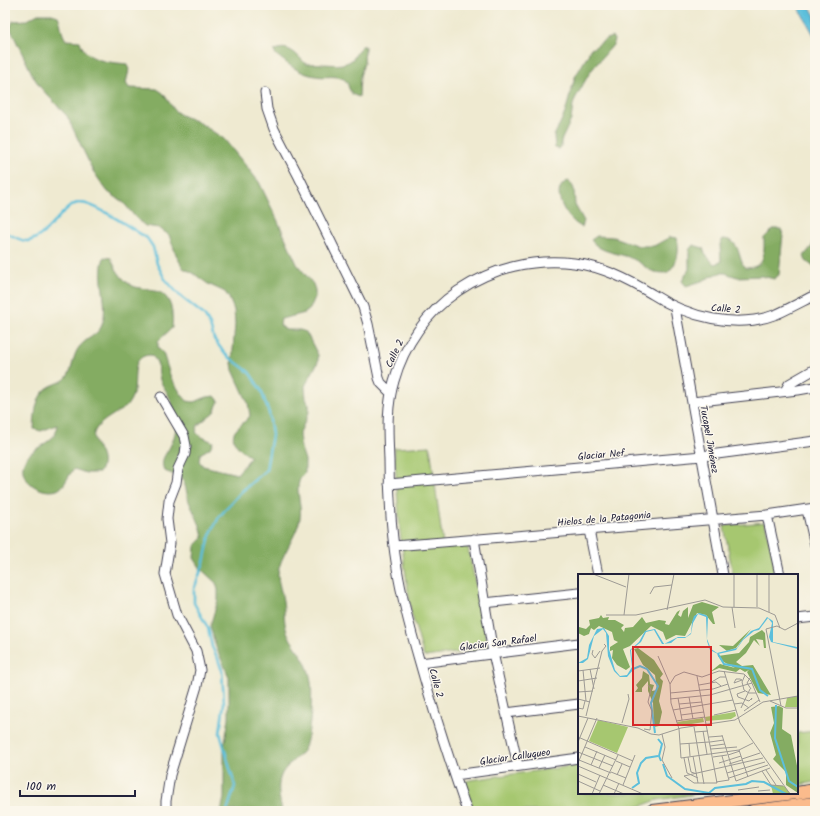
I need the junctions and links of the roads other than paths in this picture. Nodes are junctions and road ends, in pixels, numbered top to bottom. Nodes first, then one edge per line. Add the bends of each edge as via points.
1 (265, 93) dead end
2 (815, 295) edge
3 (675, 308) junction
4 (815, 369) edge
5 (815, 387) edge
6 (785, 391) junction
7 (391, 393) junction
8 (161, 397) dead end
9 (692, 402) junction
10 (815, 441) edge
11 (702, 456) junction
12 (389, 484) junction
13 (811, 509) edge
14 (767, 515) junction
15 (713, 520) junction
16 (589, 530) junction
17 (474, 540) junction
18 (815, 545) edge
19 (394, 546) junction
20 (598, 574) edge
21 (723, 574) edge
22 (780, 574) edge
23 (578, 593) edge
24 (484, 603) junction
25 (815, 617) edge
26 (798, 619) edge
27 (578, 643) edge
28 (493, 654) junction
29 (420, 663) junction
30 (578, 704) edge
31 (506, 713) junction
32 (578, 758) edge
33 (518, 766) junction
34 (455, 775) junction
35 (815, 790) edge
36 (798, 793) edge
37 (793, 794) edge
38 (815, 803) edge
39 (765, 804) edge
40 (166, 811) edge
41 (467, 811) edge
42 (652, 811) edge
43 (753, 811) edge

1 - 7 street via 274,129 363,307 379,378
2 - 3 street, Calle 2 via 776,314 751,320 716,319
3 - 7 street, Calle 2 via 628,280 588,266 546,262 525,264 491,273 449,298 425,321 398,367
3 - 9 street, Tucapel Jiménez
4 - 6 street via 789,384
5 - 6 street
6 - 9 street
7 - 12 street, Calle 2 via 387,420
8 - 40 street via 184,436 186,446 166,519 170,543 165,574 177,615 196,651 200,670 198,686 170,775
9 - 11 street, Tucapel Jiménez
10 - 11 street, Glaciar Nef
11 - 12 street, Glaciar Nef
11 - 15 street, Tucapel Jiménez
12 - 19 street, Calle 2
13 - 14 street, Hielos de la Patagonia
13 - 18 street
14 - 15 street, Hielos de la Patagonia
14 - 22 street
15 - 16 street, Hielos de la Patagonia
15 - 21 street, Tucapel Jiménez
16 - 17 street, Hielos de la Patagonia
16 - 20 street
17 - 19 street, Hielos de la Patagonia
17 - 24 street
19 - 29 street, Calle 2 via 402,593
23 - 24 street
24 - 28 street
25 - 26 street
27 - 28 street, Glaciar San Rafael
28 - 29 street, Glaciar San Rafael
28 - 31 street
29 - 34 street, Calle 2
30 - 31 street
31 - 33 street
32 - 33 street, Glaciar Calluqueo
33 - 34 street, Glaciar Calluqueo
34 - 41 street, Calle 2
35 - 36 main road
37 - 39 main road
38 - 39 main road
39 - 42 main road
39 - 43 main road

